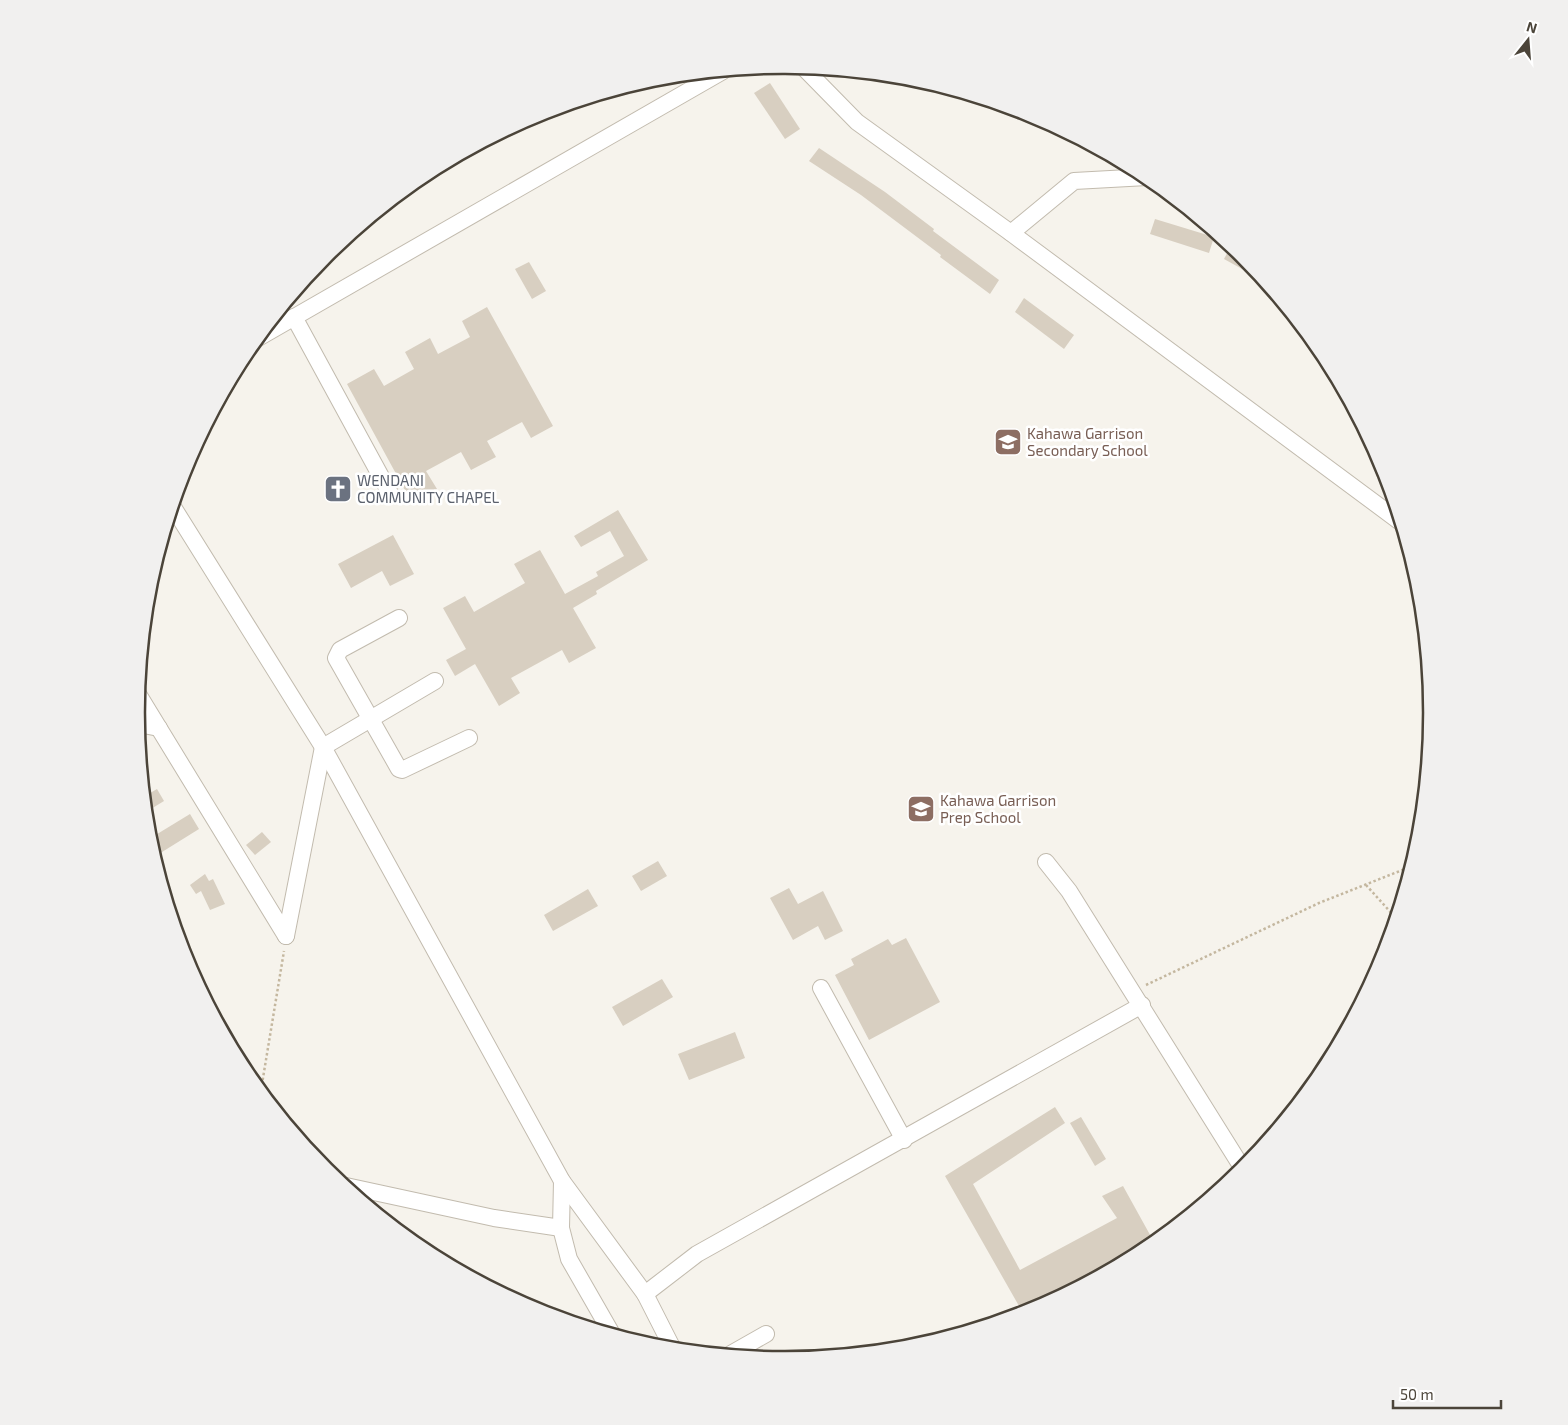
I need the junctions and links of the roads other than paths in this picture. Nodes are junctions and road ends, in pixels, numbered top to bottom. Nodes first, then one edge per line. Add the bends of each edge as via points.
1 (810, 75) edge
2 (711, 78) edge
3 (1134, 178) edge
4 (1011, 233) junction
5 (294, 317) junction
6 (274, 329) edge
7 (391, 495) dead end
8 (177, 514) edge
9 (1392, 515) edge
10 (399, 618) dead end
11 (435, 681) dead end
12 (145, 706) edge
13 (370, 720) junction
14 (146, 725) edge
15 (159, 728) junction
16 (469, 738) dead end
17 (323, 747) junction
18 (1046, 862) dead end
19 (821, 988) dead end
20 (1137, 998) junction
21 (904, 1140) junction
22 (1239, 1161) edge
23 (562, 1181) junction
24 (358, 1189) edge
25 (561, 1228) junction
26 (645, 1294) junction
27 (607, 1325) edge
28 (766, 1334) dead end
29 (669, 1341) edge
30 (738, 1350) edge

1 - 4 street via 856,122
2 - 5 street
3 - 4 street via 1074,181
4 - 9 street
5 - 6 street
5 - 7 street
8 - 17 street
10 - 13 street via 337,654 336,658
11 - 13 street
12 - 15 street
13 - 16 street via 402,770
13 - 17 street
14 - 15 street
15 - 17 street via 286,936
17 - 23 street
18 - 20 street via 1069,891
19 - 21 street
20 - 21 street
20 - 22 street
21 - 26 street via 697,1254
23 - 25 street
23 - 26 street
24 - 25 street via 494,1218
25 - 27 street via 570,1259
26 - 29 street
28 - 30 street

